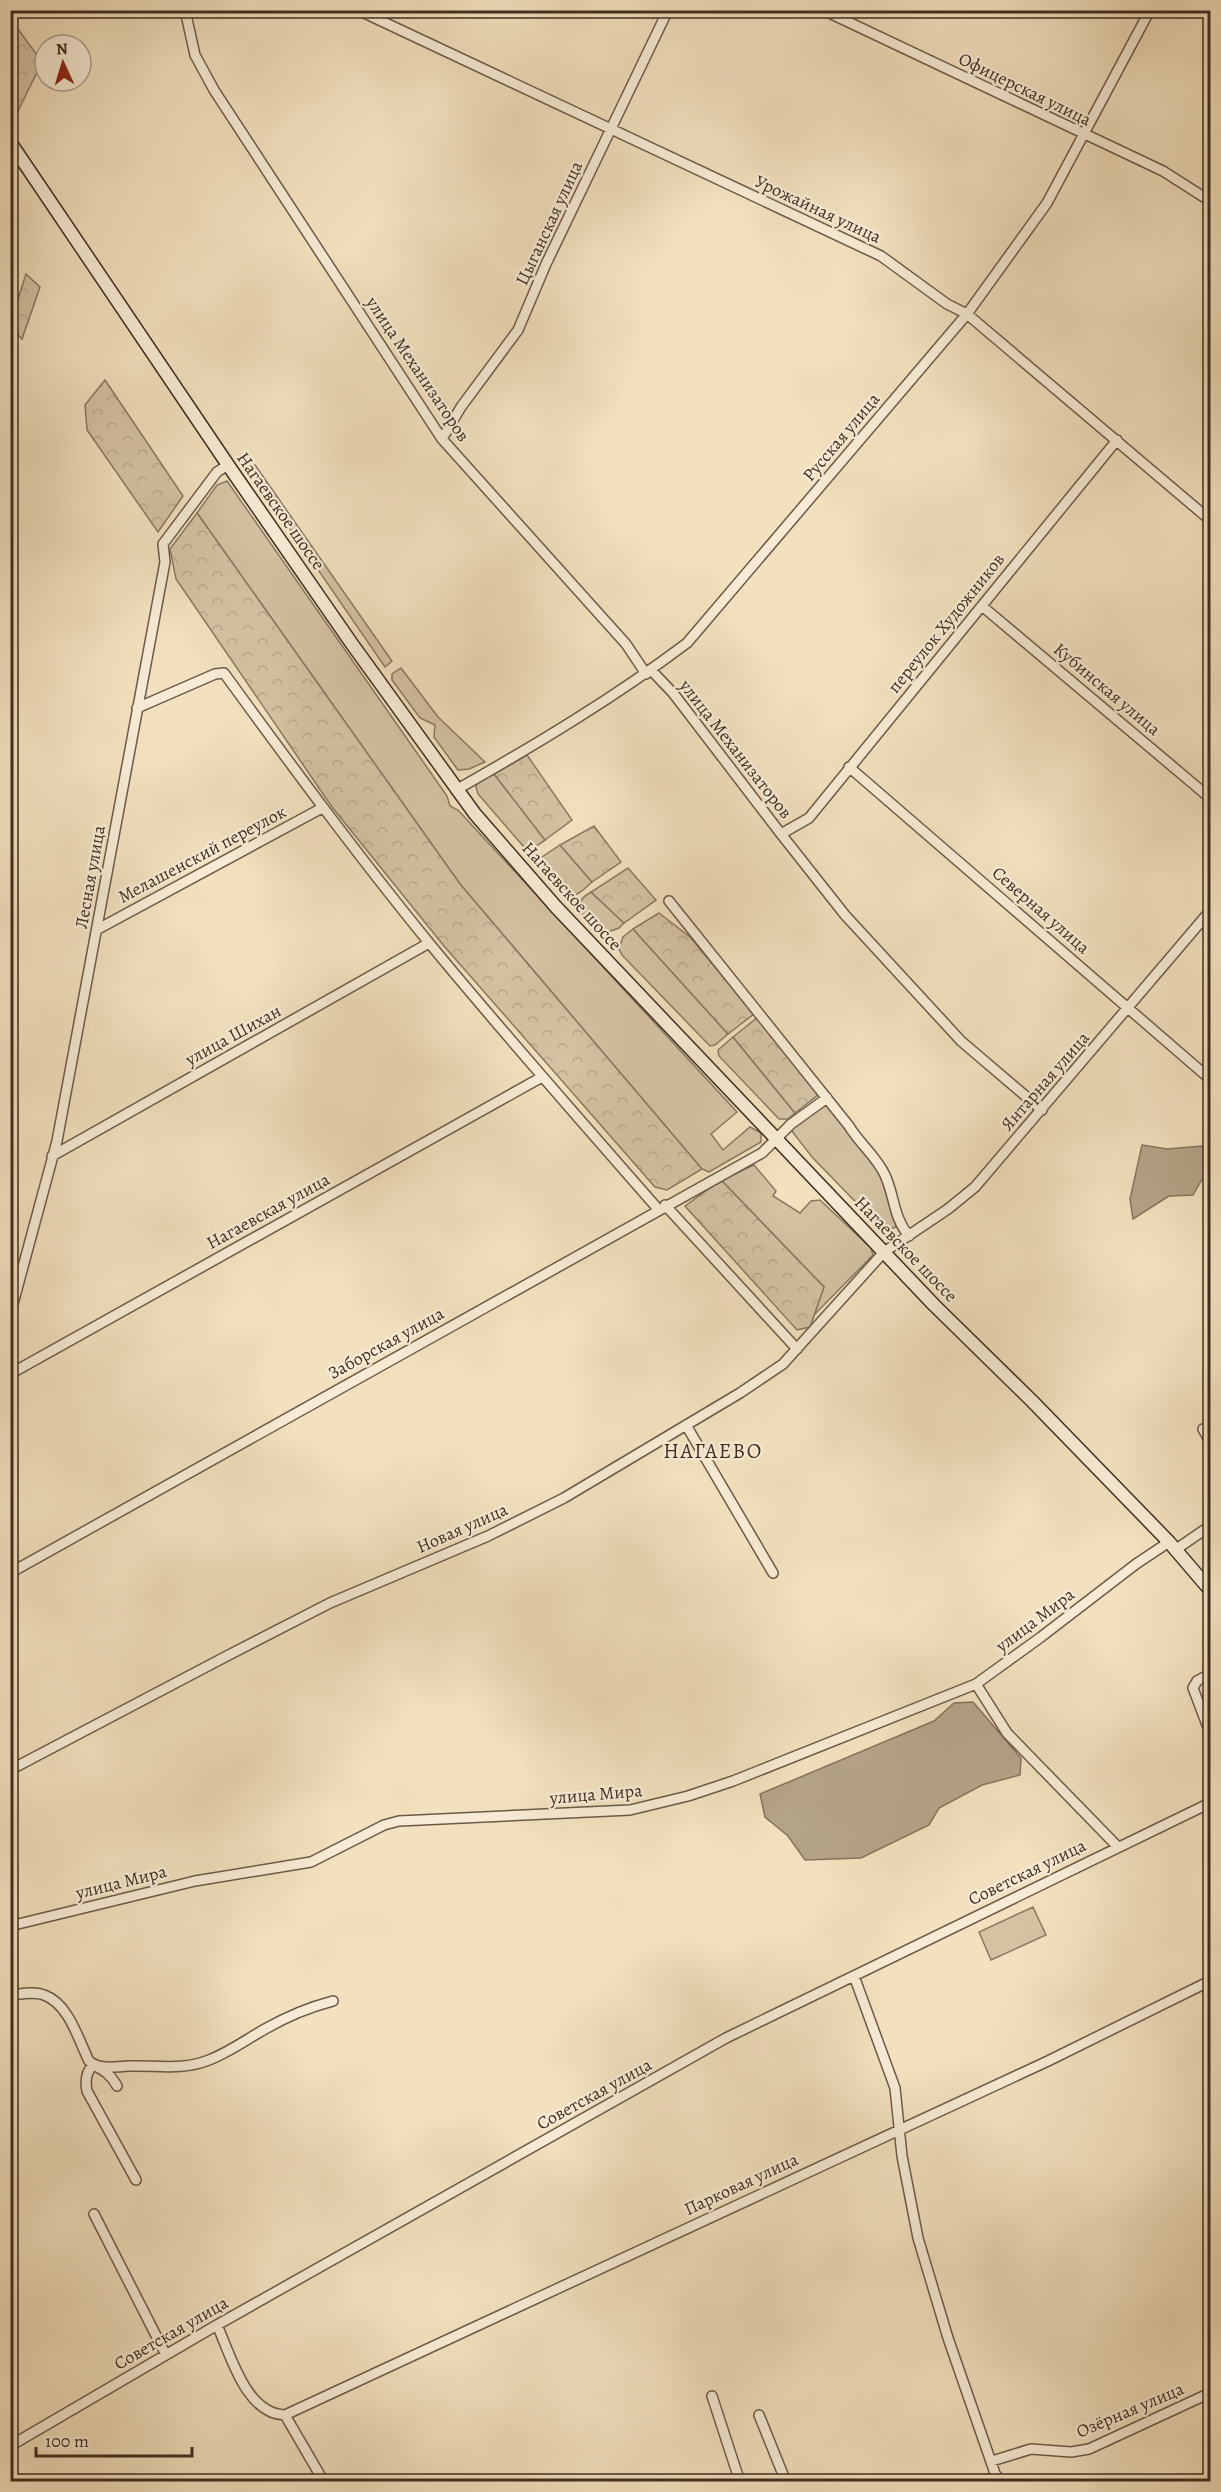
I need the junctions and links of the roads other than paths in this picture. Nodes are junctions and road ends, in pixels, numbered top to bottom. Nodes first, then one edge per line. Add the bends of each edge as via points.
1 (186, 10) edge
2 (358, 10) edge
3 (668, 10) edge
4 (823, 10) edge
5 (1150, 10) edge
6 (610, 130) junction
7 (1084, 136) junction
8 (10, 142) edge
9 (1210, 201) edge
10 (967, 314) junction
11 (442, 439) junction
12 (1117, 440) junction
13 (228, 465) junction
14 (1210, 520) edge
15 (982, 606) junction
16 (649, 672) junction
17 (136, 708) junction
18 (849, 767) junction
19 (456, 790) junction
20 (1210, 798) edge
21 (322, 808) junction
22 (798, 825) joint
23 (781, 834) junction
24 (669, 902) dead end
25 (1210, 911) edge
26 (98, 929) junction
27 (429, 943) junction
28 (1130, 1008) junction
29 (542, 1077) junction
30 (1210, 1079) edge
31 (827, 1098) junction
32 (1042, 1110) junction
33 (775, 1138) junction
34 (52, 1156) junction
35 (662, 1207) junction
36 (909, 1236) junction
37 (884, 1252) junction
38 (10, 1315) edge
39 (797, 1349) junction
40 (10, 1374) edge
41 (686, 1425) junction
42 (1203, 1429) dead end
43 (1210, 1442) edge
44 (1210, 1526) edge
45 (1172, 1546) junction
46 (10, 1573) edge
47 (773, 1573) dead end
48 (1210, 1590) edge
49 (1210, 1674) edge
50 (976, 1684) junction
51 (1207, 1725) dead end
52 (10, 1770) edge
53 (1210, 1803) edge
54 (1118, 1846) junction
55 (10, 1926) edge
56 (854, 1976) junction
57 (1210, 1981) edge
58 (10, 1995) edge
59 (333, 2001) dead end
60 (93, 2065) junction
61 (117, 2086) dead end
62 (898, 2129) junction
63 (136, 2180) dead end
64 (94, 2214) dead end
65 (217, 2325) junction
66 (166, 2355) junction
67 (1210, 2393) edge
68 (712, 2396) dead end
69 (285, 2415) junction
70 (759, 2415) dead end
71 (10, 2446) edge
72 (992, 2461) junction
73 (997, 2479) edge
74 (324, 2481) edge
75 (740, 2481) edge
76 (786, 2481) edge
77 (979, 2481) edge

1 - 11 street, улица Механизаторов via 195,55 214,90
2 - 6 street, Урожайная улица
3 - 6 street, Цыганская улица
4 - 7 street, Офицерская улица
5 - 7 street, Русская улица
6 - 10 street, Урожайная улица via 880,256
6 - 11 street, Цыганская улица via 518,330
7 - 9 street, Офицерская улица via 1163,171
7 - 10 street, Русская улица via 1047,203
8 - 13 street, Нагаевское шоссе
10 - 12 street, Урожайная улица
10 - 16 street, Русская улица via 687,643
11 - 16 street, улица Механизаторов
12 - 14 street, Урожайная улица
12 - 15 street, переулок Художников
13 - 17 street, Лесная улица via 217,472 162,544 165,562
13 - 19 street, Нагаевское шоссе
15 - 18 street, переулок Художников
15 - 20 street, Кубинская улица
16 - 19 street, Русская улица
16 - 23 street, улица Механизаторов via 673,693
17 - 21 street via 224,673
17 - 26 street, Лесная улица
18 - 22 street, переулок Художников via 809,818
18 - 28 street, Северная улица
19 - 33 street, Нагаевское шоссе via 556,908
21 - 26 street, Мелашенский переулок
21 - 27 street
22 - 23 street, улица Механизаторов
23 - 32 street via 845,915 961,1041
24 - 31 street
25 - 28 street, Янтарная улица
26 - 34 street, Лесная улица
27 - 29 street
27 - 34 street, улица Шихан
28 - 30 street, Северная улица
28 - 32 street, Янтарная улица
29 - 35 street
29 - 40 street, Нагаевская улица
31 - 33 street, Заборская улица
31 - 36 street via 885,1173 898,1224
32 - 36 street, Янтарная улица via 975,1187
33 - 35 street, Заборская улица via 762,1153
33 - 37 street, Нагаевское шоссе
34 - 38 street, Лесная улица
35 - 39 street
35 - 46 street, Заборская улица
36 - 37 street, Янтарная улица
37 - 39 street, Новая улица
37 - 45 street, Нагаевское шоссе
39 - 41 street, Новая улица via 783,1364
41 - 47 street
41 - 52 street, Новая улица via 554,1503 330,1604
42 - 43 street
44 - 45 street, улица Мира
45 - 48 street, Нагаевское шоссе
45 - 50 street, улица Мира via 1136,1564
49 - 51 street via 1193,1688
50 - 54 street via 1007,1733
50 - 55 street, улица Мира via 733,1781 654,1805 609,1812 399,1821 311,1862 195,1881
53 - 54 street, Советская улица
54 - 56 street, Советская улица
56 - 62 street via 895,2088
56 - 65 street, Советская улица via 726,2038
57 - 62 street, Парковая улица
58 - 60 street via 42,1994 56,2003
59 - 60 street via 312,2006 209,2060 173,2068
60 - 61 street via 111,2075
60 - 63 street via 87,2077 87,2091
62 - 69 street, Парковая улица
62 - 72 street via 918,2238 948,2338
64 - 66 street
65 - 66 street, Советская улица
65 - 69 street via 251,2398 273,2415
66 - 71 street, Советская улица
67 - 72 street, Озёрная улица via 1089,2449 1031,2449
68 - 75 street
69 - 74 street
70 - 76 street
72 - 73 street
73 - 77 street

